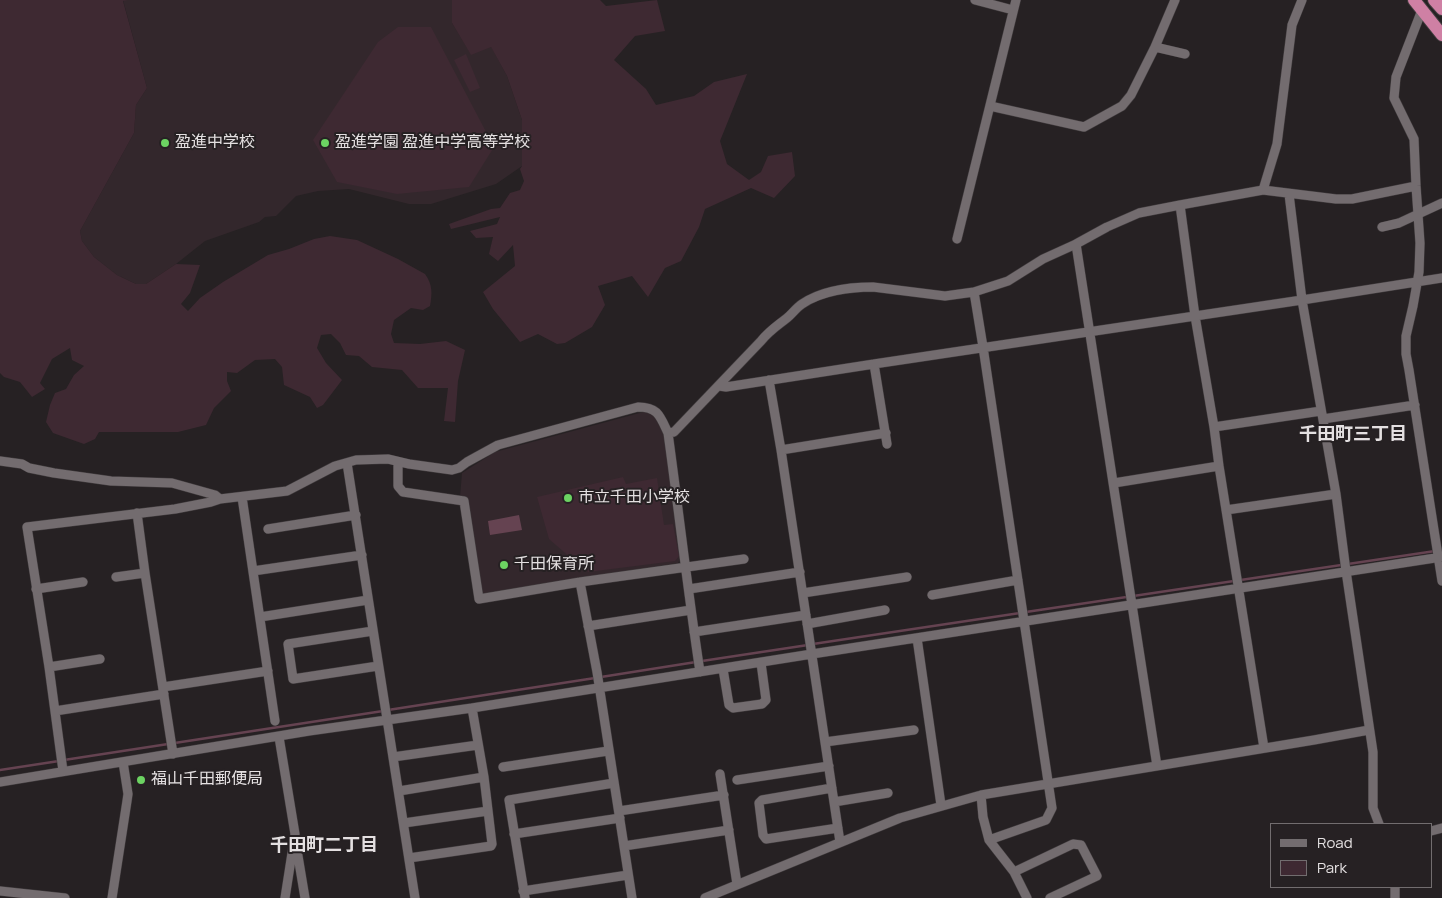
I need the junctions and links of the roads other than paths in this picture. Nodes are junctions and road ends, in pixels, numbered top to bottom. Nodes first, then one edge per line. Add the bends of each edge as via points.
1 (975, 0) edge
2 (1016, 0) edge
3 (1175, 0) edge
4 (1302, 0) edge
5 (1434, 0) edge
6 (1418, 5) edge
7 (1014, 10) junction
8 (1442, 10) edge
9 (1442, 34) edge
10 (1155, 46) junction
11 (1184, 54) dead end
12 (990, 106) junction
13 (1416, 186) junction
14 (1263, 190) junction
15 (1289, 194) junction
16 (1442, 203) edge
17 (1180, 205) junction
18 (1418, 215) junction
19 (1382, 227) dead end
20 (957, 239) dead end
21 (1076, 244) junction
22 (1442, 278) edge
23 (1418, 282) junction
24 (974, 292) junction
25 (1302, 300) junction
26 (1195, 316) junction
27 (1090, 332) junction
28 (983, 347) junction
29 (874, 364) junction
30 (770, 380) junction
31 (719, 386) junction
32 (1415, 405) junction
33 (1322, 415) junction
34 (1214, 427) junction
35 (668, 433) junction
36 (886, 433) junction
37 (887, 444) dead end
38 (782, 450) junction
39 (0, 461) edge
40 (398, 462) junction
41 (347, 463) junction
42 (1219, 466) junction
43 (1114, 483) junction
44 (1336, 494) junction
45 (242, 497) junction
46 (220, 499) junction
47 (1226, 510) junction
48 (137, 513) junction
49 (356, 515) junction
50 (268, 529) dead end
51 (1439, 554) edge
52 (362, 555) junction
53 (744, 559) dead end
54 (686, 566) junction
55 (1345, 567) junction
56 (253, 571) junction
57 (800, 572) junction
58 (145, 573) junction
59 (907, 576) dead end
60 (116, 578) dead end
61 (1018, 580) junction
62 (1442, 581) edge
63 (83, 582) dead end
64 (580, 582) junction
65 (1238, 583) junction
66 (36, 589) junction
67 (689, 589) junction
68 (803, 593) junction
69 (932, 595) dead end
70 (368, 600) junction
71 (1132, 600) junction
72 (691, 610) junction
73 (885, 610) dead end
74 (260, 617) junction
75 (1024, 617) junction
76 (807, 620) junction
77 (588, 626) junction
78 (373, 631) junction
79 (694, 632) junction
80 (917, 638) junction
81 (811, 648) junction
82 (100, 659) dead end
83 (761, 663) junction
84 (378, 666) junction
85 (699, 666) junction
86 (49, 667) junction
87 (723, 669) junction
88 (268, 671) junction
89 (599, 686) junction
90 (164, 691) junction
91 (472, 708) junction
92 (55, 711) junction
93 (386, 714) junction
94 (275, 721) dead end
95 (914, 730) dead end
96 (1369, 730) junction
97 (279, 737) junction
98 (825, 742) junction
99 (478, 745) junction
100 (172, 747) junction
101 (1264, 748) junction
102 (608, 751) junction
103 (393, 757) junction
104 (123, 762) junction
105 (62, 764) junction
106 (828, 766) junction
107 (1157, 766) junction
108 (504, 767) dead end
109 (720, 774) dead end
110 (484, 777) junction
111 (737, 780) dead end
112 (0, 782) edge
113 (614, 783) junction
114 (1050, 783) junction
115 (832, 788) junction
116 (399, 791) junction
117 (888, 794) dead end
118 (724, 795) junction
119 (981, 795) junction
120 (834, 802) junction
121 (941, 805) junction
122 (488, 811) junction
123 (619, 814) junction
124 (404, 823) junction
125 (1379, 823) edge
126 (838, 828) junction
127 (729, 830) junction
128 (295, 834) junction
129 (514, 834) junction
130 (989, 840) junction
131 (840, 842) junction
132 (624, 846) junction
133 (409, 858) junction
134 (1014, 872) junction
135 (628, 876) junction
136 (737, 884) junction
137 (0, 891) edge
138 (524, 894) edge
139 (65, 898) edge
140 (112, 898) edge
141 (285, 898) edge
142 (305, 898) edge
143 (415, 898) edge
144 (632, 898) edge
145 (705, 898) edge
146 (1027, 898) edge
147 (1050, 898) edge

1 - 7 street
2 - 7 street
3 - 10 street
4 - 14 street via 1292,24 1277,144
5 - 8 highway
6 - 9 highway
6 - 13 street via 1396,77 1394,98 1414,139
7 - 12 street
10 - 11 street
10 - 12 street via 1127,101 1084,127
12 - 20 street
13 - 15 street via 1352,199
13 - 18 street
14 - 15 street
14 - 17 street
15 - 25 street
16 - 18 street
17 - 21 street via 1140,213
17 - 26 street
18 - 19 street
18 - 23 street
21 - 24 street via 1043,259 1008,281
21 - 27 street
22 - 23 street
23 - 25 street
23 - 32 street via 1406,336
24 - 28 street
24 - 31 street via 945,296 873,286 816,296 770,330
25 - 26 street
25 - 33 street
26 - 27 street
26 - 34 street
27 - 28 street
27 - 43 street
28 - 29 street
28 - 61 street
29 - 30 street
29 - 36 street
30 - 31 street
30 - 38 street
31 - 35 street via 674,432
32 - 33 street
32 - 51 street
33 - 34 street
33 - 44 street
34 - 42 street
35 - 40 street via 660,414 648,407 638,407 498,445 452,470
35 - 54 street
36 - 37 street
36 - 38 street
38 - 57 street
39 - 46 street via 111,481 172,484
40 - 41 street via 388,459
40 - 64 street via 398,486 403,492 464,501 479,599
41 - 45 street via 286,491
41 - 49 street
42 - 43 street
42 - 47 street
43 - 71 street
44 - 47 street
44 - 55 street
45 - 46 street
45 - 56 street
46 - 48 street
47 - 65 street
48 - 58 street
48 - 66 street via 27,527
49 - 50 street
49 - 52 street
51 - 55 street
51 - 62 street
52 - 56 street
52 - 70 street
53 - 54 street
54 - 64 street
54 - 67 street
55 - 65 street
55 - 96 street
56 - 74 street
57 - 67 street
57 - 68 street
58 - 60 street
58 - 90 street
59 - 68 street
61 - 69 street
61 - 75 street
63 - 66 street
64 - 77 street
65 - 71 street
65 - 101 street
66 - 86 street
67 - 72 street
68 - 76 street
70 - 74 street
70 - 78 street
71 - 75 street
71 - 107 street
72 - 77 street
72 - 79 street
73 - 76 street
74 - 88 street
75 - 80 street
75 - 114 street
76 - 79 street
76 - 81 street
77 - 89 street
78 - 84 street
78 - 84 street via 288,644 293,678
79 - 85 street
80 - 81 street
80 - 121 street
81 - 83 street
81 - 98 street
82 - 86 street
83 - 87 street
83 - 87 street via 766,700 762,704 733,708 729,705
84 - 93 street
85 - 87 street
85 - 89 street
86 - 92 street
88 - 90 street
88 - 94 street
89 - 91 street
89 - 102 street
90 - 92 street
90 - 100 street
91 - 93 street
91 - 99 street
92 - 105 street
93 - 97 street
93 - 103 street
95 - 98 street
96 - 101 street
96 - 125 street via 1373,752 1373,808
97 - 100 street
97 - 128 street
98 - 106 street
99 - 103 street
99 - 110 street
100 - 104 street
101 - 107 street
102 - 108 street
102 - 113 street
103 - 116 street
104 - 105 street
104 - 140 street via 128,801
105 - 112 street
106 - 111 street
106 - 115 street
107 - 114 street
109 - 118 street
110 - 116 street
110 - 122 street
113 - 123 street
113 - 129 street via 509,800
114 - 119 street
114 - 130 street via 1052,808 1046,820
115 - 120 street
115 - 126 street via 762,800 759,803 763,835 766,839
116 - 124 street
117 - 120 street
118 - 123 street
118 - 127 street
119 - 121 street
119 - 130 street
120 - 126 street
121 - 131 street
122 - 124 street
122 - 133 street via 491,846
123 - 129 street
123 - 132 street
124 - 133 street
126 - 131 street
127 - 132 street
127 - 136 street
128 - 141 street
128 - 142 street
129 - 138 street
130 - 134 street
131 - 136 street
132 - 135 street
133 - 143 street
134 - 146 street
134 - 147 street via 1073,844 1081,844 1097,876
135 - 138 street
135 - 144 street
136 - 145 street
137 - 139 street

